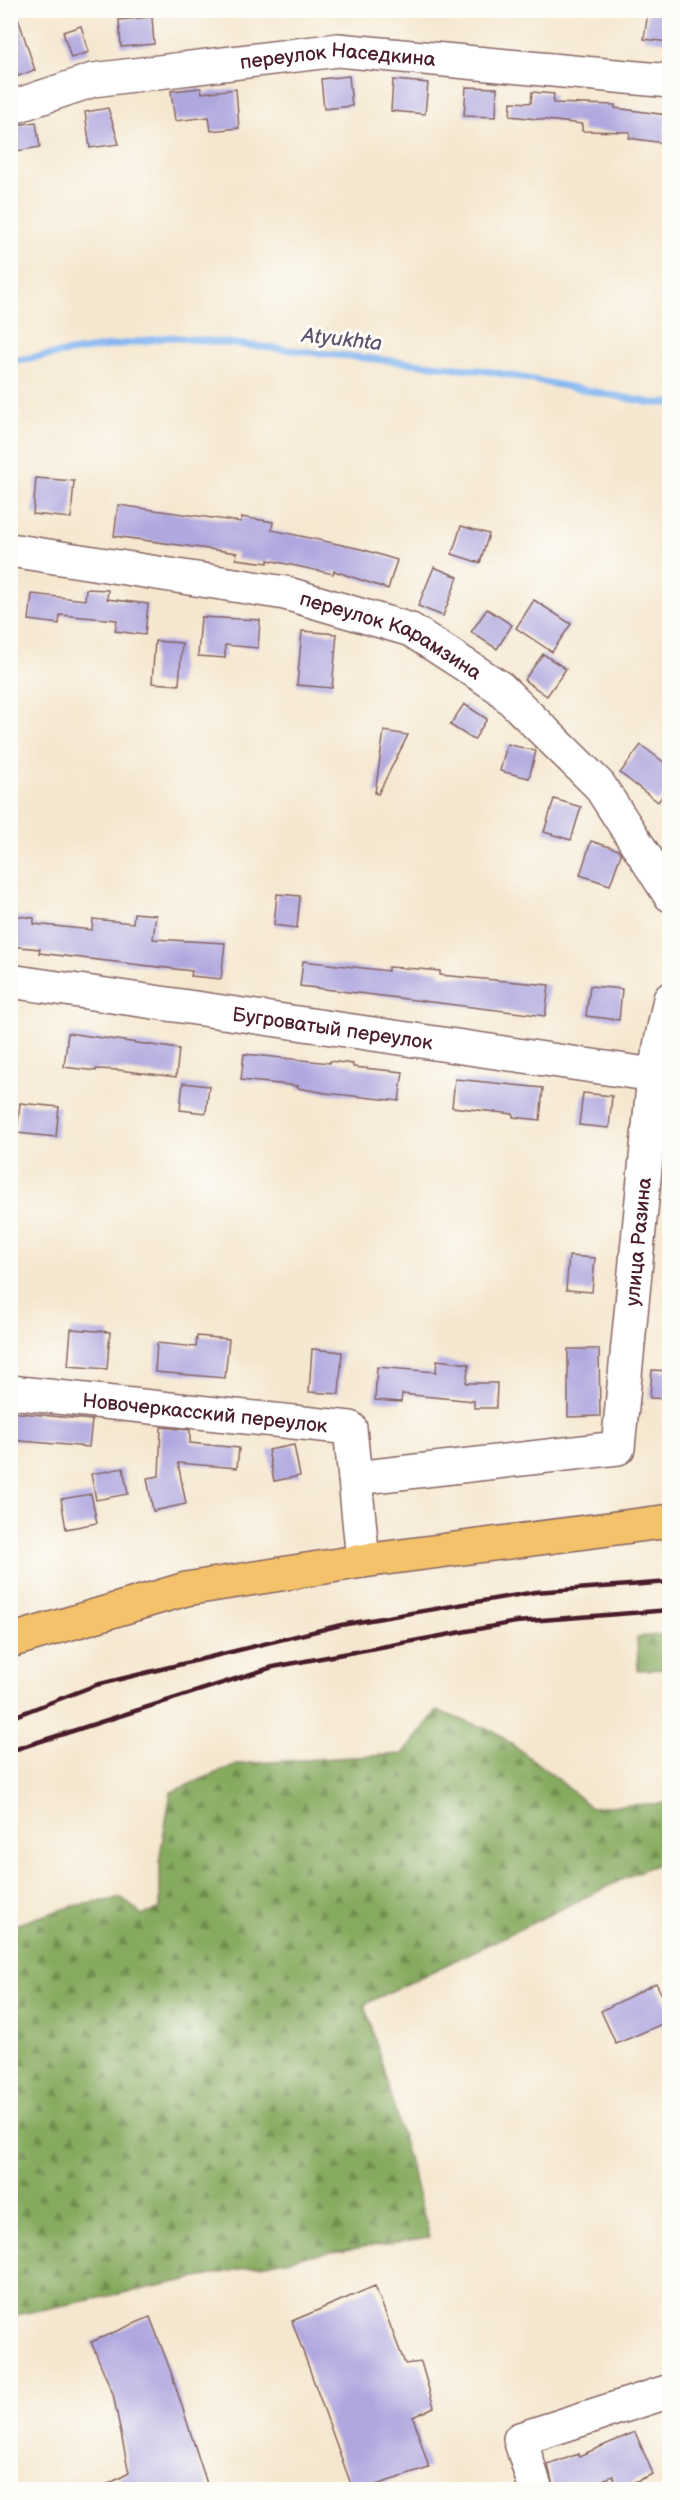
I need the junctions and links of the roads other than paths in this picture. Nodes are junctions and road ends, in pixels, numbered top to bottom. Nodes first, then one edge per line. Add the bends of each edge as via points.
1 (669, 81) edge
2 (10, 108) edge
3 (10, 550) edge
4 (669, 896) edge
5 (10, 981) edge
6 (669, 999) edge
7 (654, 1075) junction
8 (10, 1392) edge
9 (355, 1478) junction
10 (669, 1521) edge
11 (363, 1561) junction
12 (10, 1641) edge
13 (669, 2391) edge
14 (536, 2490) edge

1 - 2 street, переулок Наседкина via 338,50 93,80
3 - 4 street, переулок Карамзина via 285,593 411,630 499,687 598,784
5 - 7 street, Бугроватый переулок
6 - 7 street, улица Разина
7 - 9 street, улица Разина via 618,1448
8 - 9 street, Новочеркасский переулок via 350,1428
9 - 11 street, Новочеркасский переулок
10 - 11 main road
11 - 12 main road via 186,1589
13 - 14 street via 520,2439

